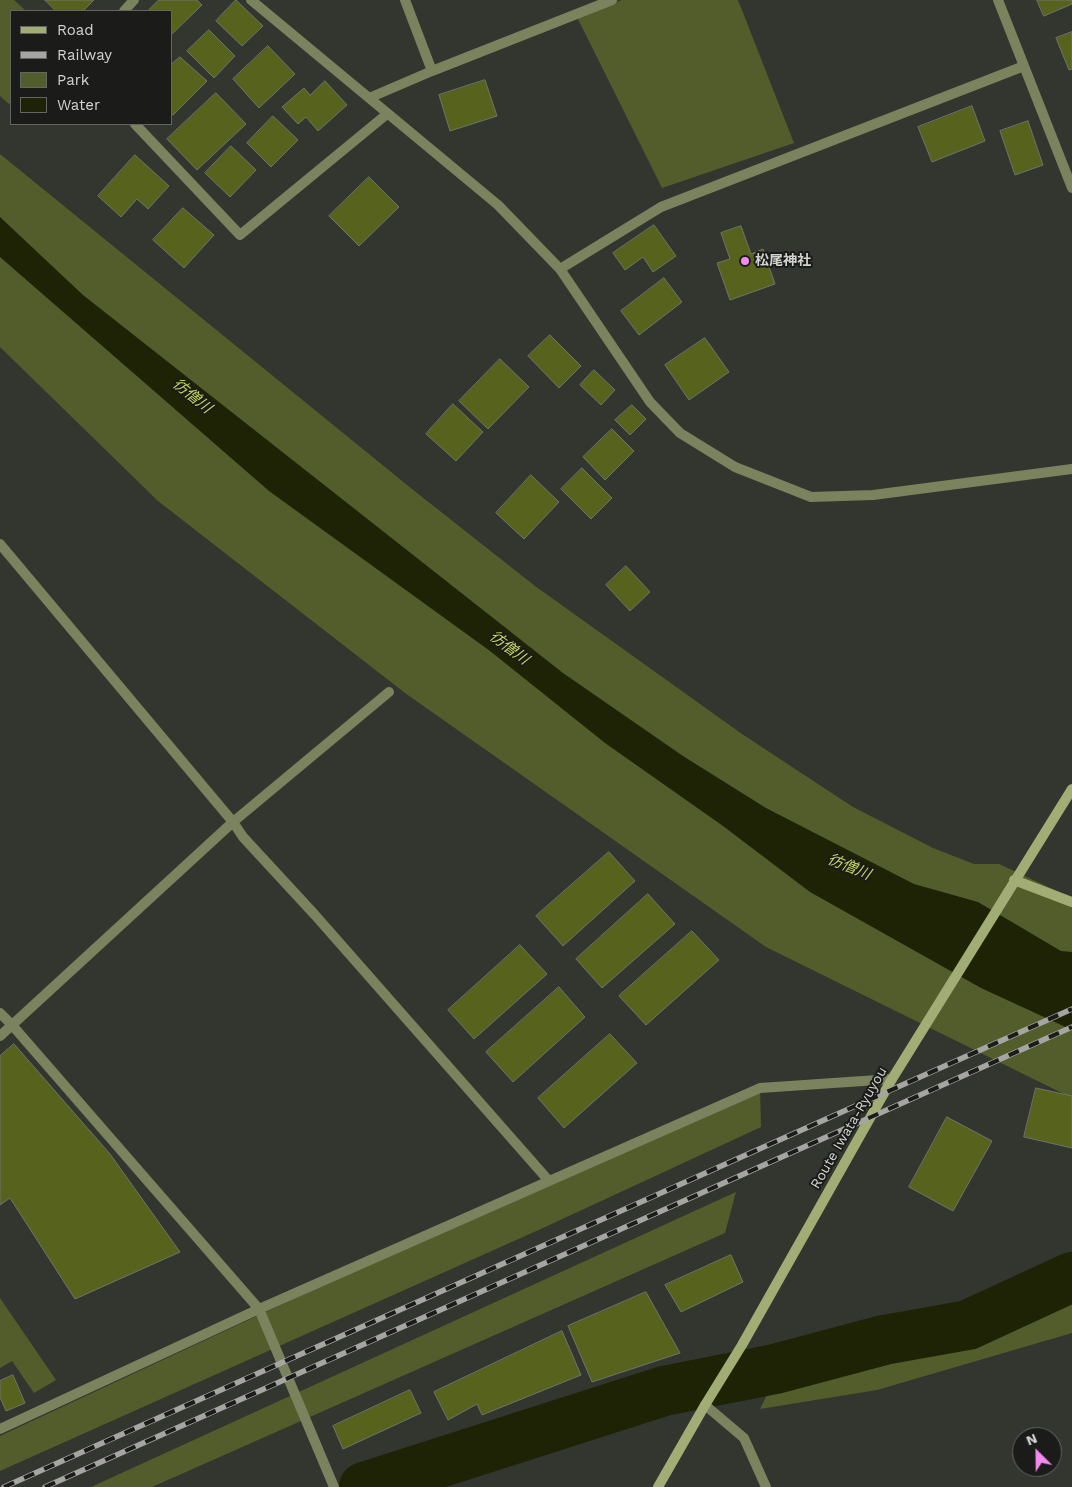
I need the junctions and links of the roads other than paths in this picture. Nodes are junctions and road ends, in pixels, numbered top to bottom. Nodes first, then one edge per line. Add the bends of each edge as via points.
1 (134, 0) edge
2 (251, 0) edge
3 (405, 0) edge
4 (612, 0) edge
5 (998, 0) edge
6 (125, 10) edge
7 (1024, 66) junction
8 (432, 71) junction
9 (369, 98) junction
10 (388, 114) junction
11 (136, 125) edge
12 (1072, 188) edge
13 (560, 269) junction
14 (1072, 469) edge
15 (0, 544) edge
16 (389, 692) dead end
17 (1072, 788) edge
18 (233, 822) junction
19 (1014, 880) junction
20 (1072, 902) edge
21 (0, 1013) edge
22 (12, 1025) junction
23 (0, 1036) edge
24 (892, 1079) junction
25 (549, 1181) junction
26 (259, 1309) junction
27 (705, 1405) junction
28 (0, 1428) edge
29 (334, 1487) edge
30 (658, 1487) edge
31 (766, 1487) edge

1 - 6 street
2 - 9 street
3 - 8 street
4 - 8 street
5 - 7 street
7 - 12 street
7 - 13 street via 661,206
8 - 9 street
9 - 10 street
10 - 11 street via 240,235
10 - 13 street via 498,205
13 - 14 street via 650,402 680,433 735,467 812,497 873,495
15 - 18 street
16 - 18 street
17 - 19 main road, Route Iwata-Ryuyou
18 - 22 street
18 - 25 street
19 - 20 main road
19 - 24 main road, Route Iwata-Ryuyou
21 - 22 street
22 - 23 street
22 - 26 street
24 - 25 street via 760,1088
24 - 27 main road, Route Iwata-Ryuyou
25 - 26 street
26 - 28 street
26 - 29 street
27 - 30 main road, Route Iwata-Ryuyou
27 - 31 street via 744,1438

